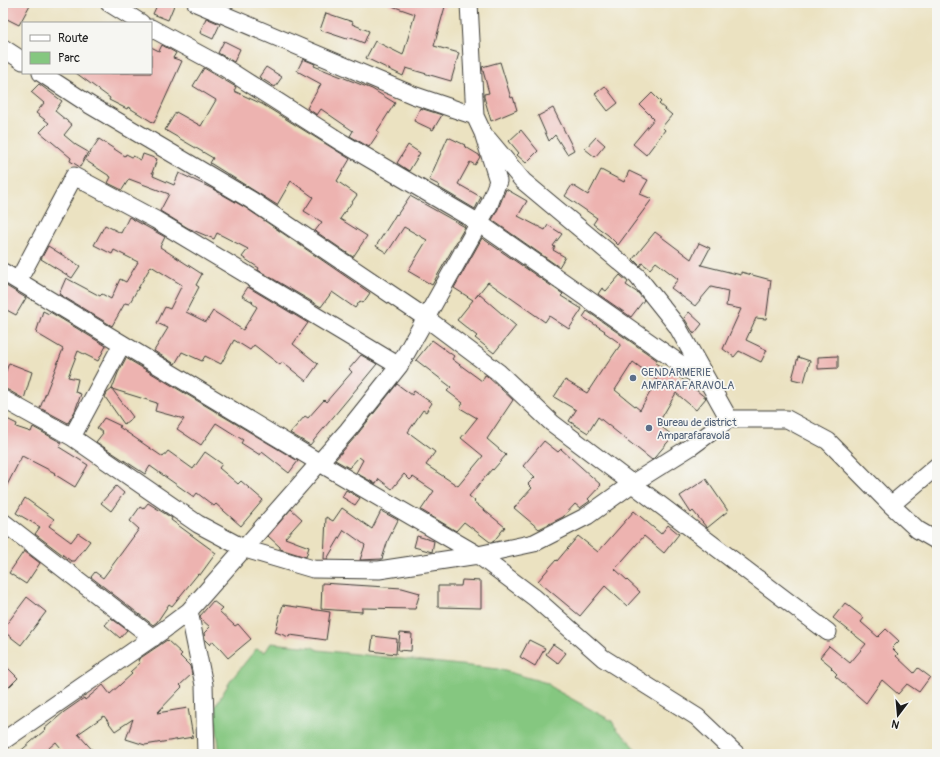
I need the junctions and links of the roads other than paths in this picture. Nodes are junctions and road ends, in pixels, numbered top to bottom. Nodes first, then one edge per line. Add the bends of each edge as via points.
1 (109, 3) edge
2 (196, 3) edge
3 (469, 3) edge
4 (139, 22) edge
5 (152, 29) edge
6 (3, 48) edge
7 (22, 60) edge
8 (43, 74) edge
9 (475, 116) junction
10 (483, 133) junction
11 (479, 223) junction
12 (3, 272) edge
13 (18, 281) junction
14 (426, 318) junction
15 (122, 344) junction
16 (399, 366) junction
17 (709, 384) junction
18 (3, 399) edge
19 (729, 419) junction
20 (72, 437) junction
21 (320, 463) junction
22 (937, 466) edge
23 (633, 484) junction
24 (891, 505) junction
25 (3, 522) edge
26 (918, 530) junction
27 (937, 532) edge
28 (937, 540) edge
29 (245, 549) junction
30 (478, 555) junction
31 (189, 611) junction
32 (828, 632) dead end
33 (153, 638) junction
34 (3, 741) edge
35 (206, 754) edge
36 (736, 754) edge

1 - 4 street
2 - 9 street via 413,95
3 - 9 street
5 - 11 street via 225,68 341,142
6 - 7 street
8 - 14 street via 251,200
9 - 10 street
10 - 11 street via 498,181
10 - 17 street via 523,181 638,276 677,326
11 - 14 street
11 - 17 street
12 - 13 street
13 - 15 street
13 - 16 street via 74,176 156,220
14 - 16 street
14 - 23 street via 498,372 552,422
15 - 20 street
15 - 21 street
16 - 21 street
17 - 19 street
18 - 20 street
19 - 23 street
19 - 24 street via 787,419 828,441
20 - 29 street via 198,524
21 - 29 street
21 - 30 street
22 - 24 street
23 - 30 street via 587,516 534,543
23 - 32 street
24 - 26 street
25 - 33 street
26 - 27 street
26 - 28 street
29 - 30 street via 313,569 378,570
29 - 31 street
30 - 36 street via 535,598 603,658 697,717
31 - 33 street
31 - 35 street via 204,685
33 - 34 street

